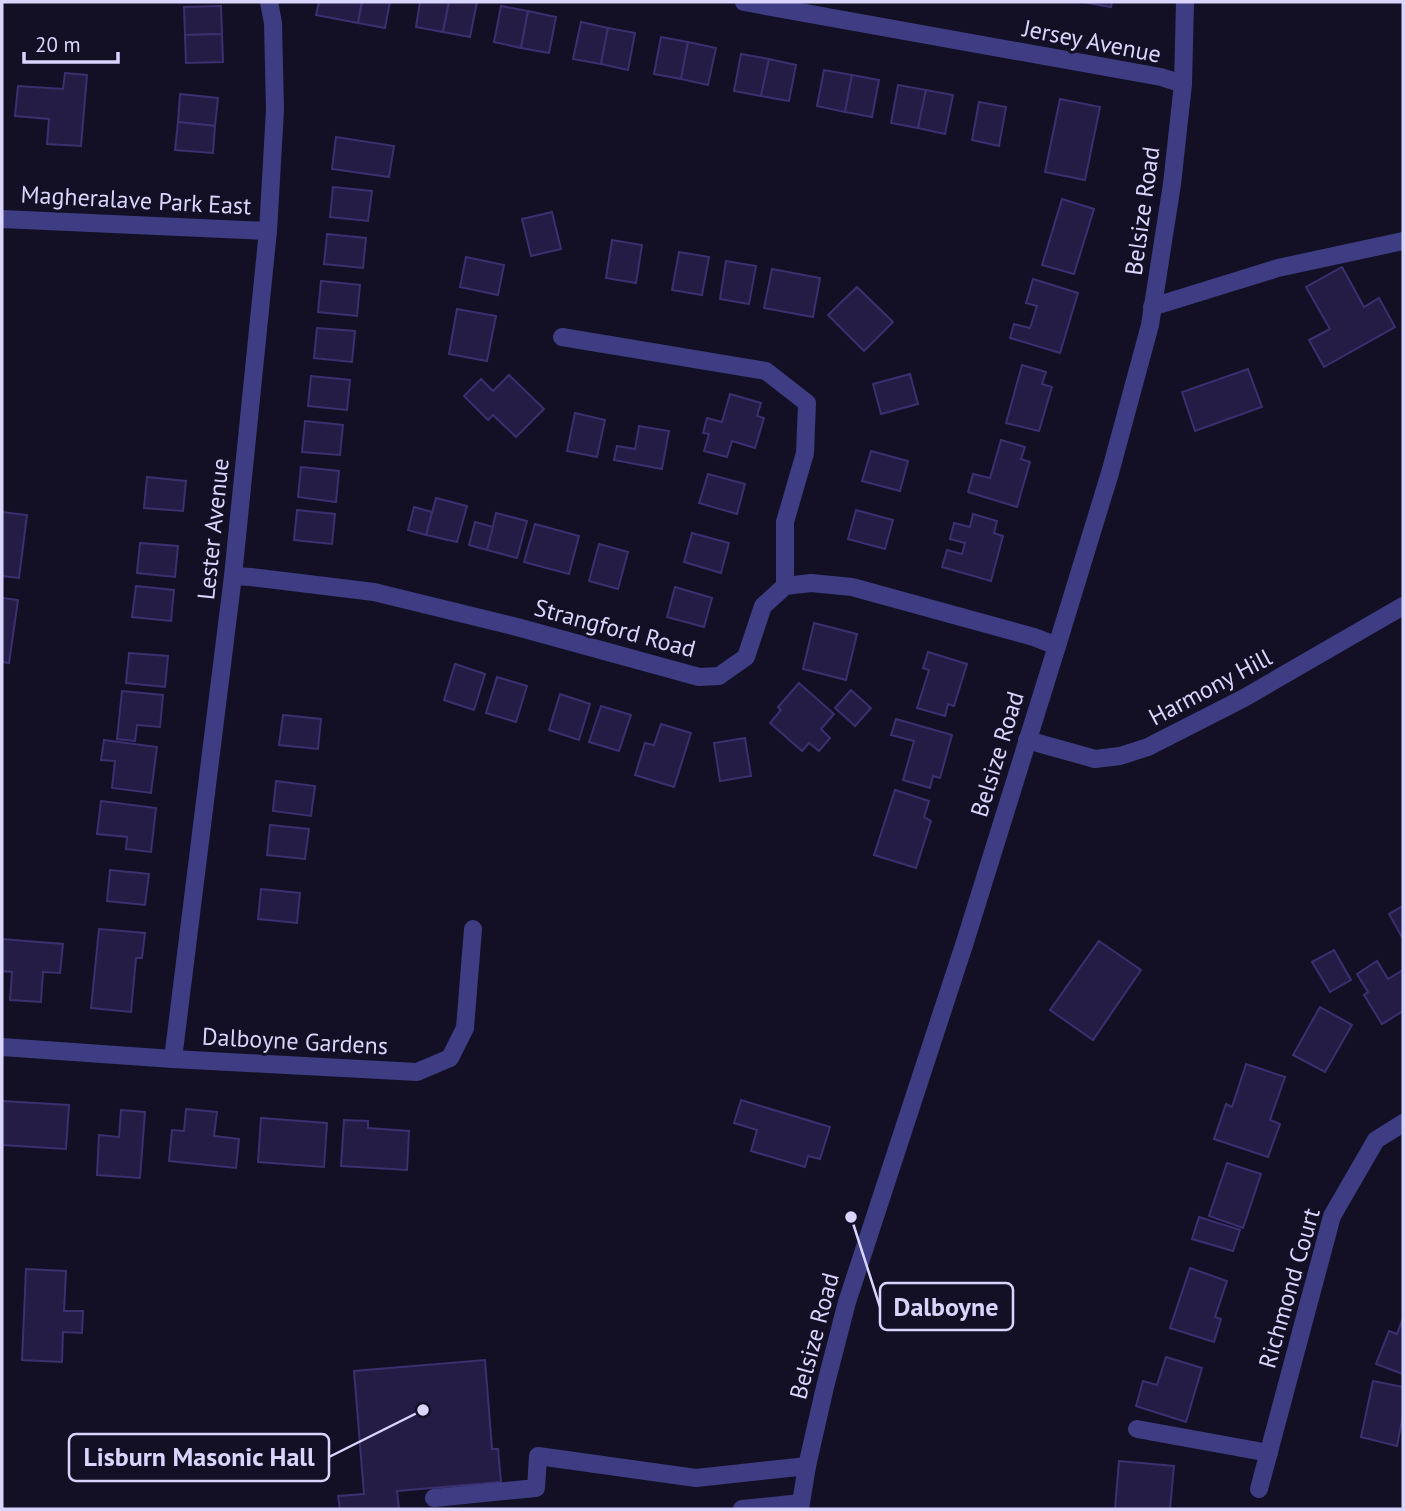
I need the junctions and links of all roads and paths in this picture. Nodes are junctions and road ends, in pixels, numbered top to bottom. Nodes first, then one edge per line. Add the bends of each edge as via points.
1 (269, 2) edge
2 (744, 2) edge
3 (1185, 2) edge
4 (1183, 84) junction
5 (2, 219) edge
6 (268, 231) junction
7 (1403, 241) edge
8 (1152, 307) junction
9 (562, 337) dead end
10 (233, 576) junction
11 (785, 586) junction
12 (1403, 606) edge
13 (1057, 646) junction
14 (1027, 740) junction
15 (473, 929) dead end
16 (2, 1047) edge
17 (173, 1059) junction
18 (1403, 1123) edge
19 (1137, 1429) dead end
20 (1269, 1453) junction
21 (807, 1466) junction
22 (1259, 1489) dead end
23 (434, 1499) dead end
24 (800, 1506) edge
25 (742, 1509) edge

1 - 6 street, Lester Avenue via 275,110
2 - 4 street, Jersey Avenue
3 - 4 street, Belsize Road
4 - 8 street, Belsize Road
5 - 6 street, Magheralave Park East
6 - 10 street, Lester Avenue
7 - 8 street via 1278,268
8 - 13 street, Belsize Road via 1110,472
9 - 11 street via 765,371 807,402 805,453 785,522
10 - 11 street, Strangford Road via 374,592 699,677 719,676 746,657 763,606
10 - 17 street, Lester Avenue
11 - 13 street via 852,587
12 - 14 street, Harmony Hill via 1244,698 1148,747 1095,759
13 - 14 street, Belsize Road
14 - 21 street, Belsize Road via 846,1303
15 - 17 street, Dalboyne Gardens via 465,1028 450,1058 417,1072
16 - 17 street, Dalboyne Gardens
18 - 20 street, Richmond Court via 1376,1140 1332,1216
19 - 20 street
20 - 22 street, Richmond Court
21 - 23 street via 696,1478 538,1456 536,1488
21 - 24 street, Belsize Road
24 - 25 street

